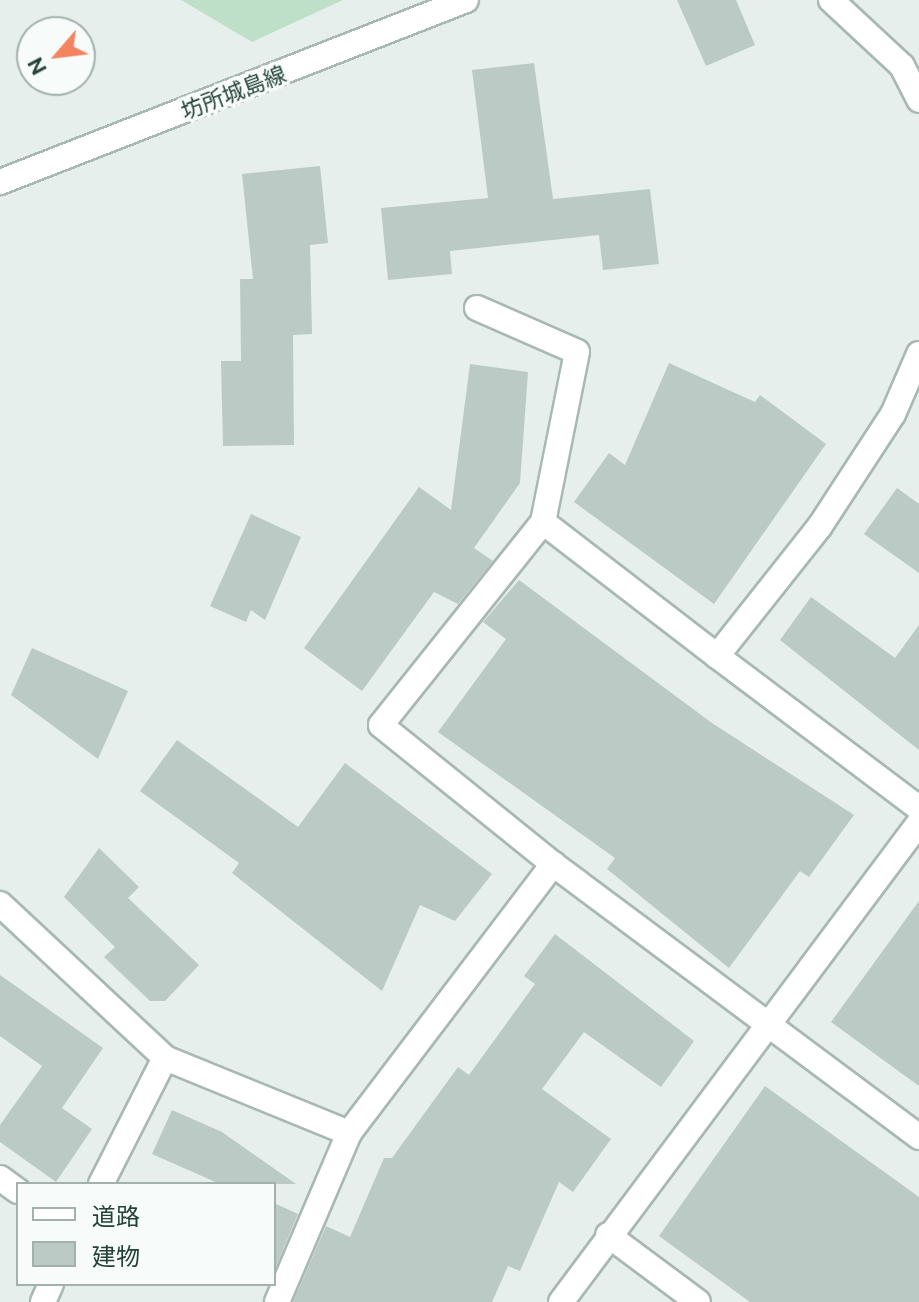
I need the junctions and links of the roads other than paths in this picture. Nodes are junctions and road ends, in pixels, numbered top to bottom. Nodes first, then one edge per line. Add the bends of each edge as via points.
1 (466, 0) edge
2 (831, 0) edge
3 (919, 100) edge
4 (0, 182) edge
5 (477, 308) dead end
6 (919, 354) edge
7 (543, 522) junction
8 (717, 656) junction
9 (919, 808) edge
10 (919, 823) edge
11 (553, 864) junction
12 (0, 904) edge
13 (768, 1023) junction
14 (165, 1058) junction
15 (349, 1133) junction
16 (919, 1137) edge
17 (102, 1182) edge
18 (608, 1235) junction
19 (277, 1302) edge
20 (561, 1302) edge
21 (698, 1302) edge

1 - 4 street, 坊所城島線
2 - 3 street via 902,66
5 - 7 street via 577,352
6 - 8 street via 893,414 820,526
7 - 8 street
7 - 11 street via 381,725
8 - 9 street
10 - 13 street
11 - 13 street
11 - 15 street
12 - 14 street
13 - 16 street
13 - 18 street
14 - 15 street
14 - 17 street
15 - 19 street
18 - 20 street
18 - 21 street

